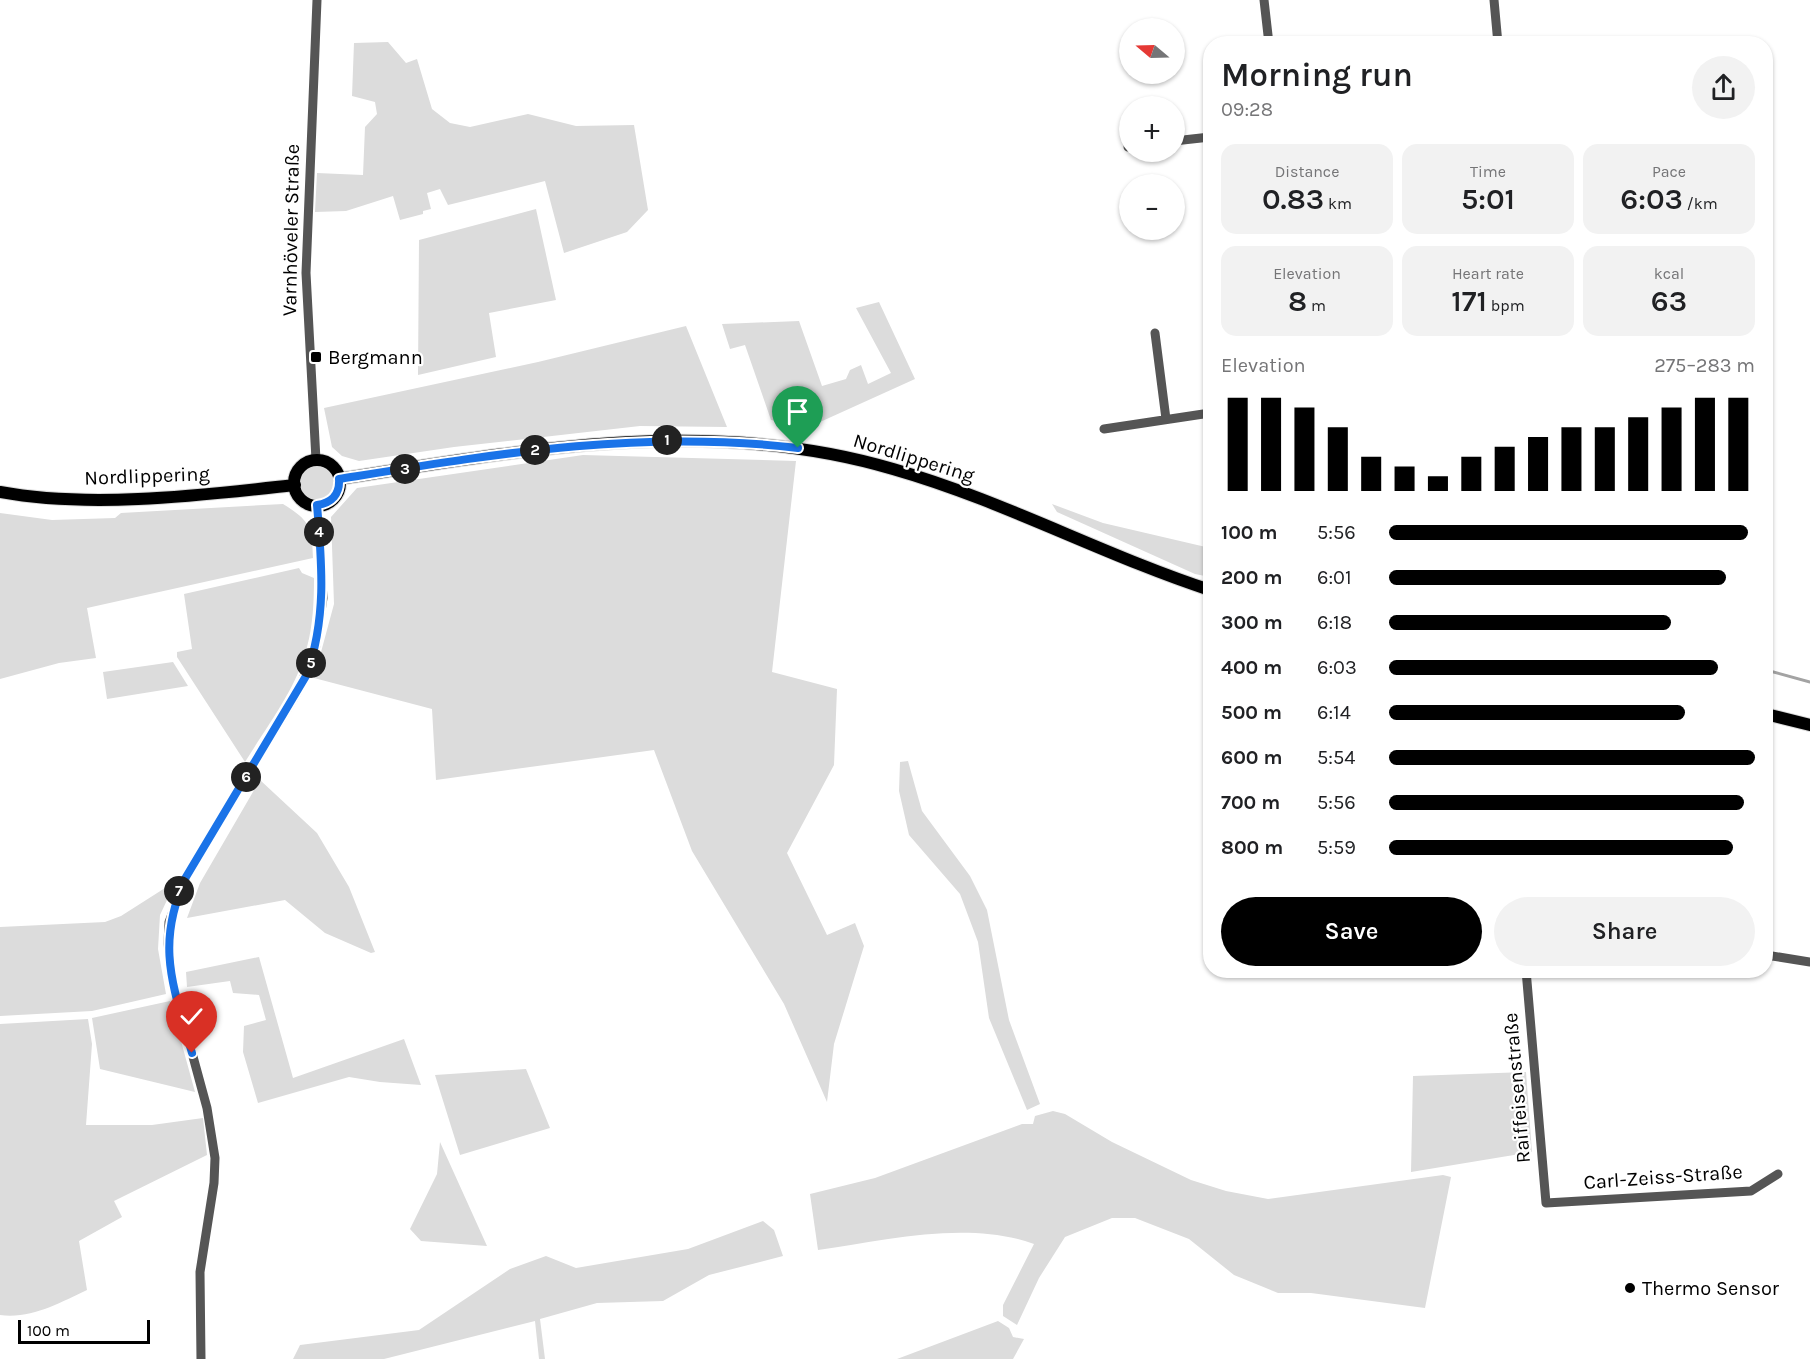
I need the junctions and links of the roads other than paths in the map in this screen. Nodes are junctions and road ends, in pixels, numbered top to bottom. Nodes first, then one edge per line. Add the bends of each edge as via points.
1 (317, 0) edge
2 (1264, 0) edge
3 (1494, 0) edge
4 (1268, 36) edge
5 (1497, 36) edge
6 (1203, 138) edge
7 (1185, 140) edge
8 (1155, 333) dead end
9 (1203, 414) edge
10 (1166, 420) junction
11 (1104, 429) dead end
12 (316, 460) junction
13 (339, 479) junction
14 (295, 485) junction
15 (0, 492) edge
16 (317, 505) junction
17 (1203, 588) edge
18 (1773, 716) edge
19 (1810, 725) edge
20 (1773, 956) edge
21 (1805, 961) edge
22 (1527, 978) edge
23 (1778, 1174) dead end
24 (1546, 1203) joint
25 (201, 1359) edge

1 - 12 street, Varnhöveler Straße via 306,273
2 - 4 street
3 - 5 street
6 - 7 street
8 - 10 street
9 - 10 street
10 - 11 street
12 - 13 main road via 331,465
12 - 14 main road via 298,470
13 - 16 main road via 336,495
13 - 17 main road, Nordlippering via 577,445 691,440 789,447 851,458 939,483 1125,561
14 - 15 main road, Nordlippering via 143,498
14 - 16 main road via 302,500
16 - 25 street via 323,598 315,651 297,693 186,877 170,922 168,944 173,983 214,1145 214,1183 200,1272
18 - 19 main road
20 - 21 street
22 - 24 street, Raiffeisenstraße
23 - 24 street, Carl-Zeiss-Straße via 1751,1191

